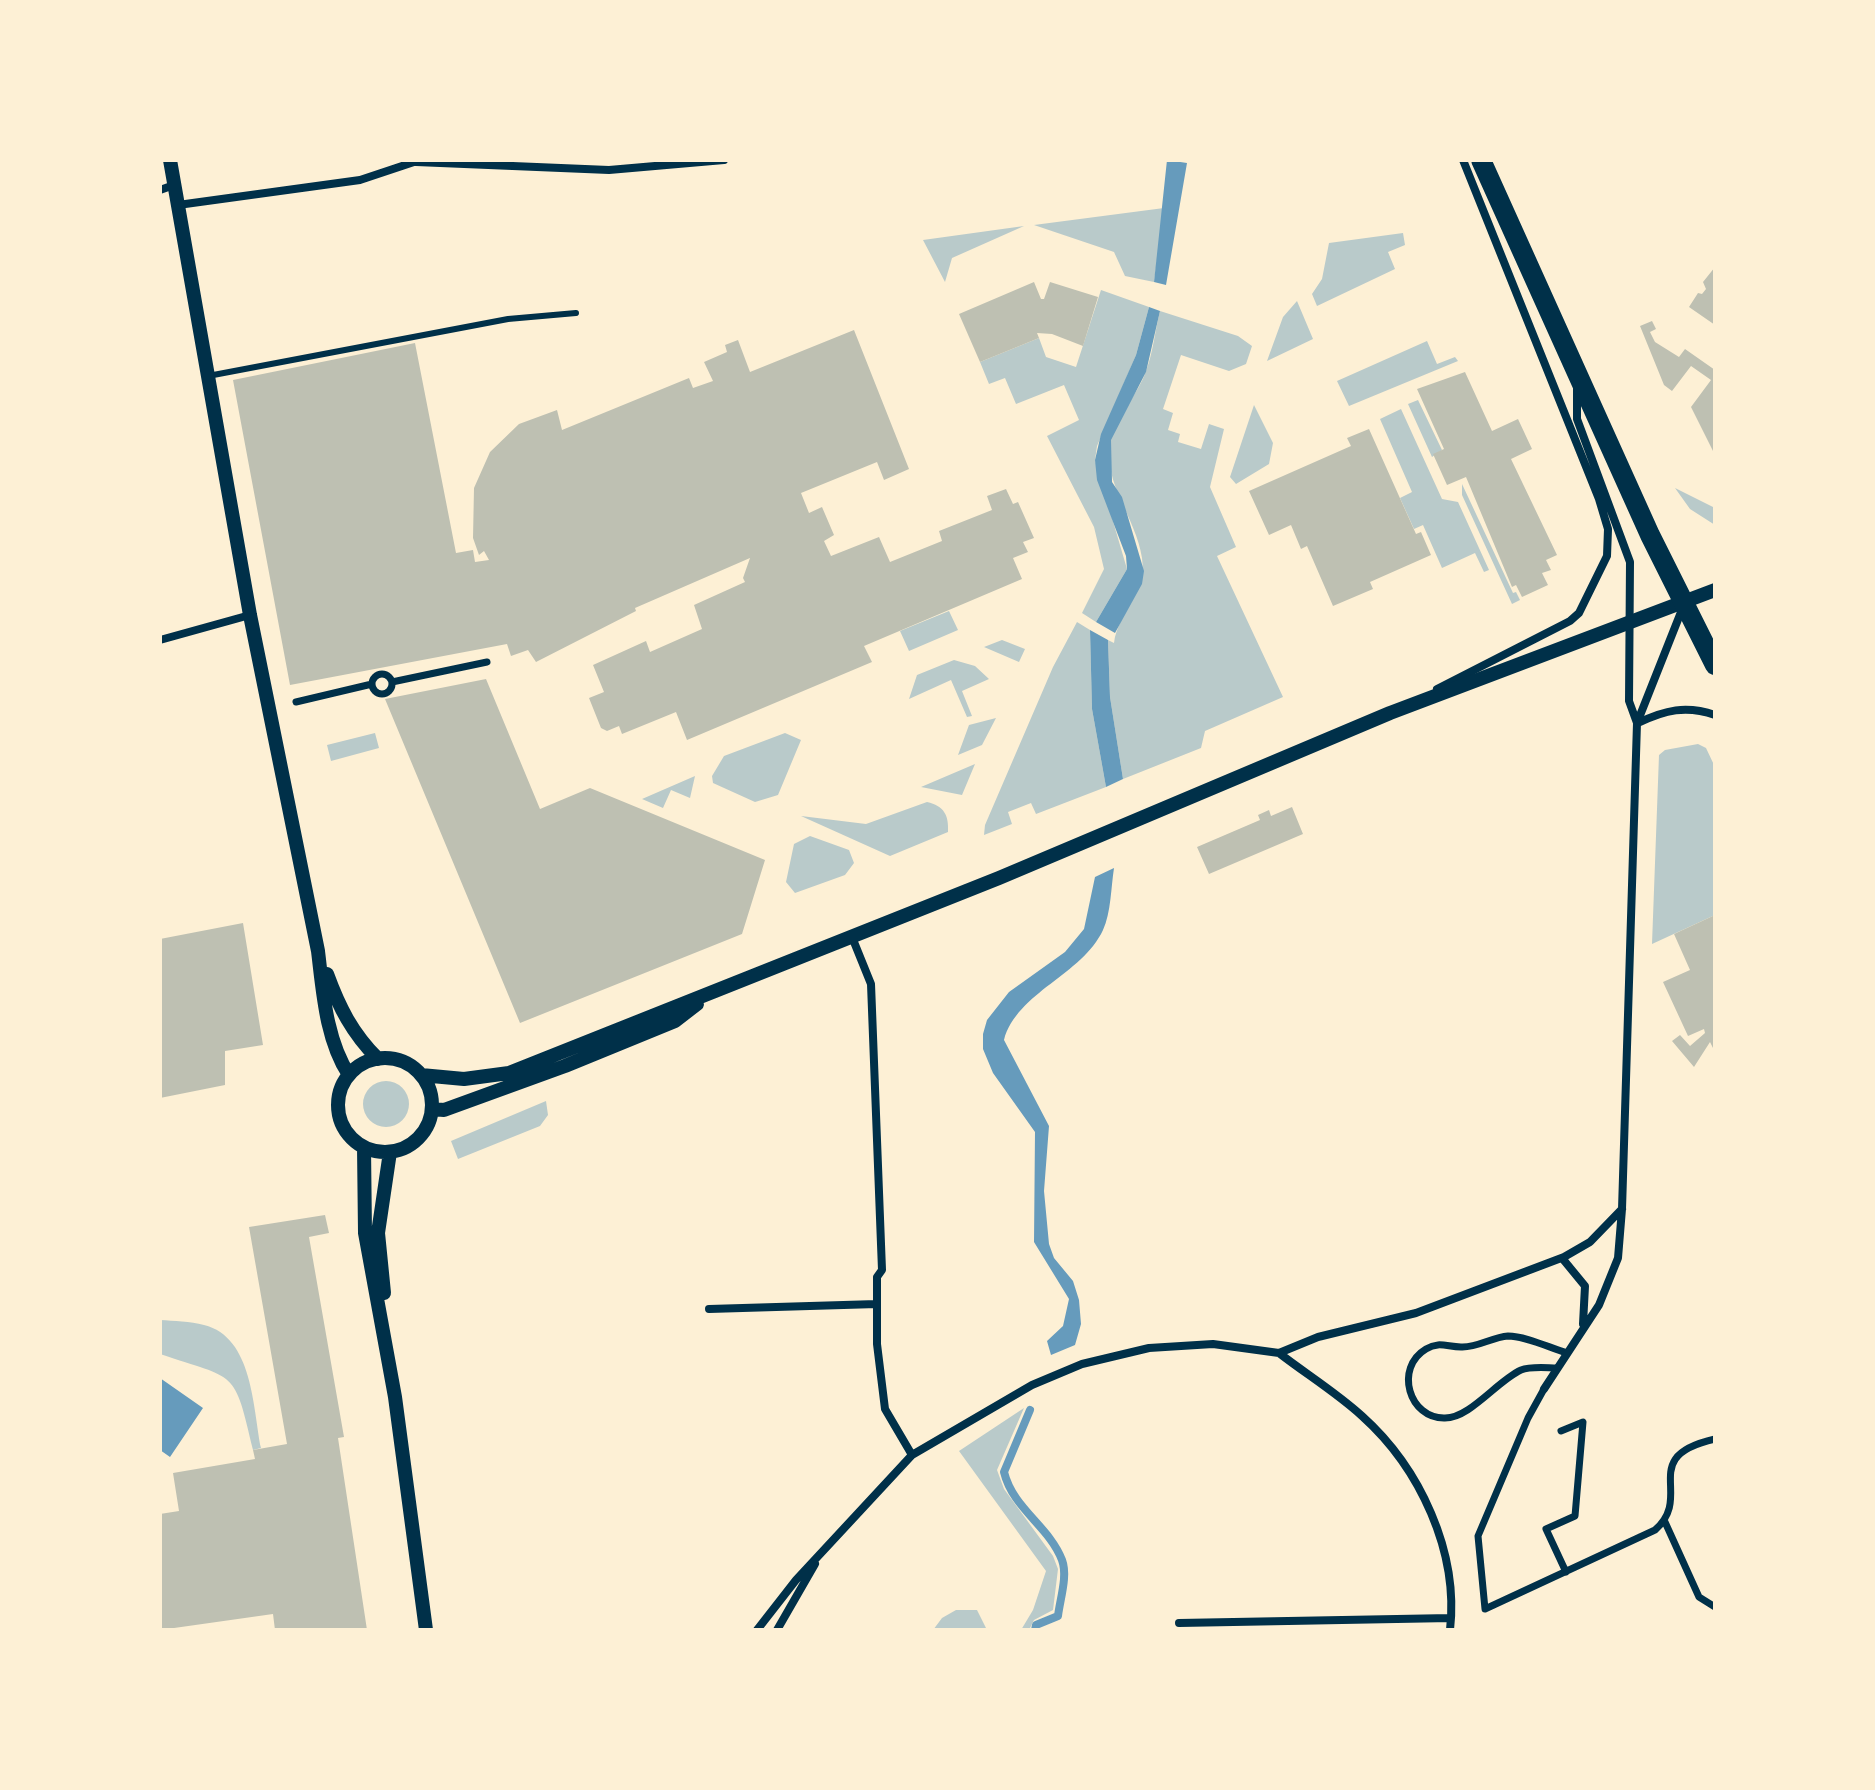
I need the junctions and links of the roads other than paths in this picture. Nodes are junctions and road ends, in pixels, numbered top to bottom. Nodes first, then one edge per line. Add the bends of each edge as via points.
1 (170, 160) edge
2 (724, 160) edge
3 (1463, 160) edge
4 (1481, 160) edge
5 (418, 161) edge
6 (167, 188) edge
7 (178, 205) junction
8 (576, 313) dead end
9 (1577, 375) junction
10 (208, 376) junction
11 (1715, 590) edge
12 (1685, 604) junction
13 (250, 615) junction
14 (1629, 620) junction
15 (160, 640) edge
16 (487, 662) dead end
17 (1715, 665) edge
18 (392, 682) junction
19 (372, 684) junction
20 (296, 702) dead end
21 (1390, 713) junction
22 (1715, 715) edge
23 (1637, 723) junction
24 (852, 937) junction
25 (318, 951) junction
26 (712, 992) junction
27 (378, 1059) junction
28 (349, 1075) junction
29 (421, 1075) junction
30 (432, 1109) junction
31 (364, 1147) junction
32 (390, 1152) junction
33 (1622, 1209) junction
34 (1562, 1258) junction
35 (877, 1304) junction
36 (709, 1309) dead end
37 (1583, 1328) junction
38 (1279, 1353) junction
39 (1567, 1353) junction
40 (1557, 1368) junction
41 (1544, 1389) joint
42 (395, 1397) junction
43 (1561, 1431) dead end
44 (1715, 1439) edge
45 (912, 1455) junction
46 (1665, 1522) junction
47 (820, 1552) junction
48 (1566, 1572) junction
49 (1715, 1607) edge
50 (1451, 1618) junction
51 (1179, 1623) dead end
52 (426, 1630) edge
53 (757, 1630) edge
54 (777, 1630) edge
55 (1450, 1630) edge

1 - 6 street
2 - 5 street via 609,170
3 - 21 street via 1599,499 1608,542 1599,578 1570,621
4 - 9 main road
5 - 7 street via 360,180
6 - 7 street
7 - 10 street
8 - 10 lane via 508,319
9 - 12 main road
9 - 14 street via 1577,419 1629,553
10 - 13 street
11 - 12 street
12 - 14 street
12 - 17 main road
12 - 23 street
13 - 15 street
13 - 25 street
14 - 21 street
14 - 23 street via 1629,701
16 - 18 street
18 - 19 street via 380,674
18 - 19 street via 383,694
19 - 20 street
21 - 24 street
22 - 23 street via 1693,708 1662,712
23 - 33 street
24 - 26 street
24 - 35 street via 871,984 882,1270
25 - 27 street via 340,1009
25 - 28 street via 334,1040
26 - 29 street via 509,1073 464,1079
26 - 30 street via 675,1021 467,1102
27 - 28 street
27 - 29 street via 402,1061
28 - 31 street via 338,1109 346,1131
29 - 30 street
30 - 32 street via 423,1133
31 - 32 street
31 - 42 street via 365,1233
32 - 42 street via 378,1233
33 - 34 street via 1590,1242
33 - 37 street via 1618,1258 1599,1305
34 - 37 street via 1585,1286
34 - 38 street via 1455,1301 1318,1337
35 - 36 street
35 - 45 street via 885,1409
37 - 39 street
38 - 45 street via 1213,1344 1149,1348 1082,1364 981,1411
38 - 50 street via 1363,1416 1401,1460 1434,1520 1447,1558
39 - 40 street
39 - 40 street via 1510,1336 1461,1347 1436,1345 1415,1358 1407,1381 1416,1405 1448,1419 1523,1369
40 - 41 street
41 - 48 street via 1478,1536 1485,1609
42 - 52 street
43 - 48 street via 1583,1422 1575,1516 1546,1529
44 - 46 street via 1686,1445 1673,1462
45 - 47 street
46 - 48 street
46 - 49 street via 1699,1597
47 - 53 street
47 - 54 street
50 - 51 street
50 - 55 street

